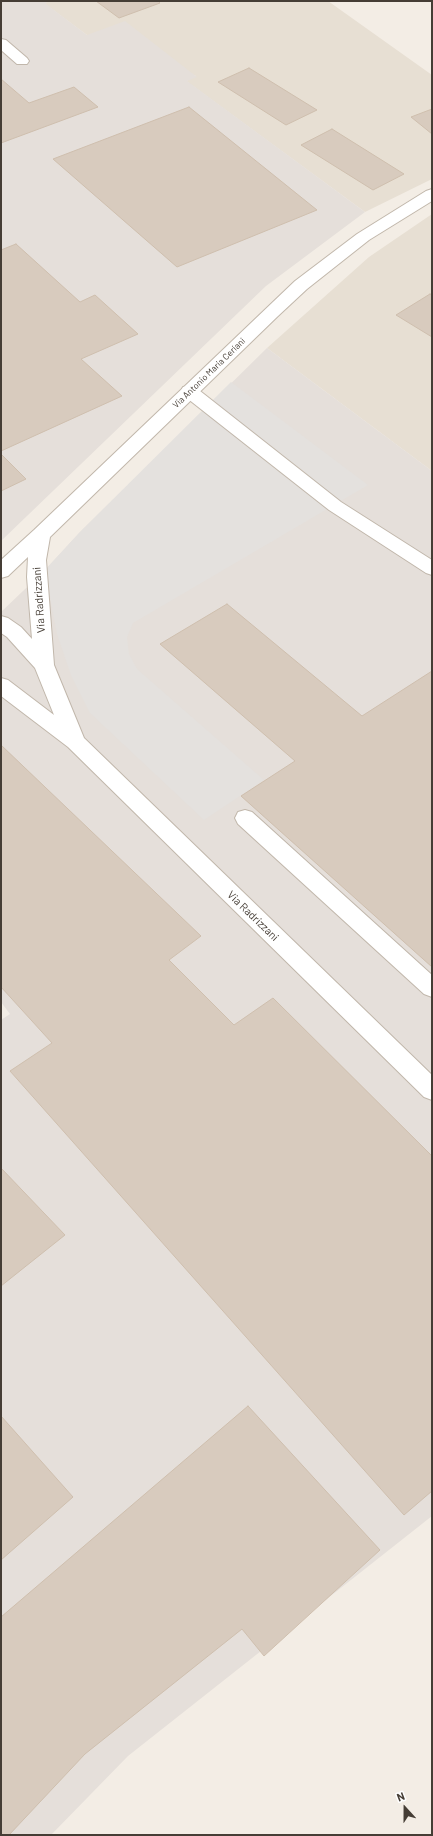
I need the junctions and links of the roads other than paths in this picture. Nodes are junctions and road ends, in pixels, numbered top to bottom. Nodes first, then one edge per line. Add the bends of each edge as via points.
1 (1, 43) edge
2 (22, 60) dead end
3 (432, 194) edge
4 (189, 392) junction
5 (41, 535) junction
6 (432, 569) edge
7 (1, 571) edge
8 (1, 623) edge
9 (44, 664) junction
10 (1, 685) edge
11 (75, 742) junction
12 (245, 818) dead end
13 (432, 988) edge
14 (432, 1090) edge

1 - 2 lane
3 - 4 street, Via Antonio Maria Ceriani via 363,237 332,260 272,312
4 - 5 street, Via Antonio Maria Ceriani
4 - 6 lane via 335,506
5 - 7 street, Via Antonio Maria Ceriani
5 - 9 street, Via Radrizzani via 36,560
8 - 9 street, Via Radrizzani via 14,632
9 - 11 street, Via Radrizzani
10 - 11 street, Via Radrizzani
11 - 14 street, Via Radrizzani
12 - 13 lane

